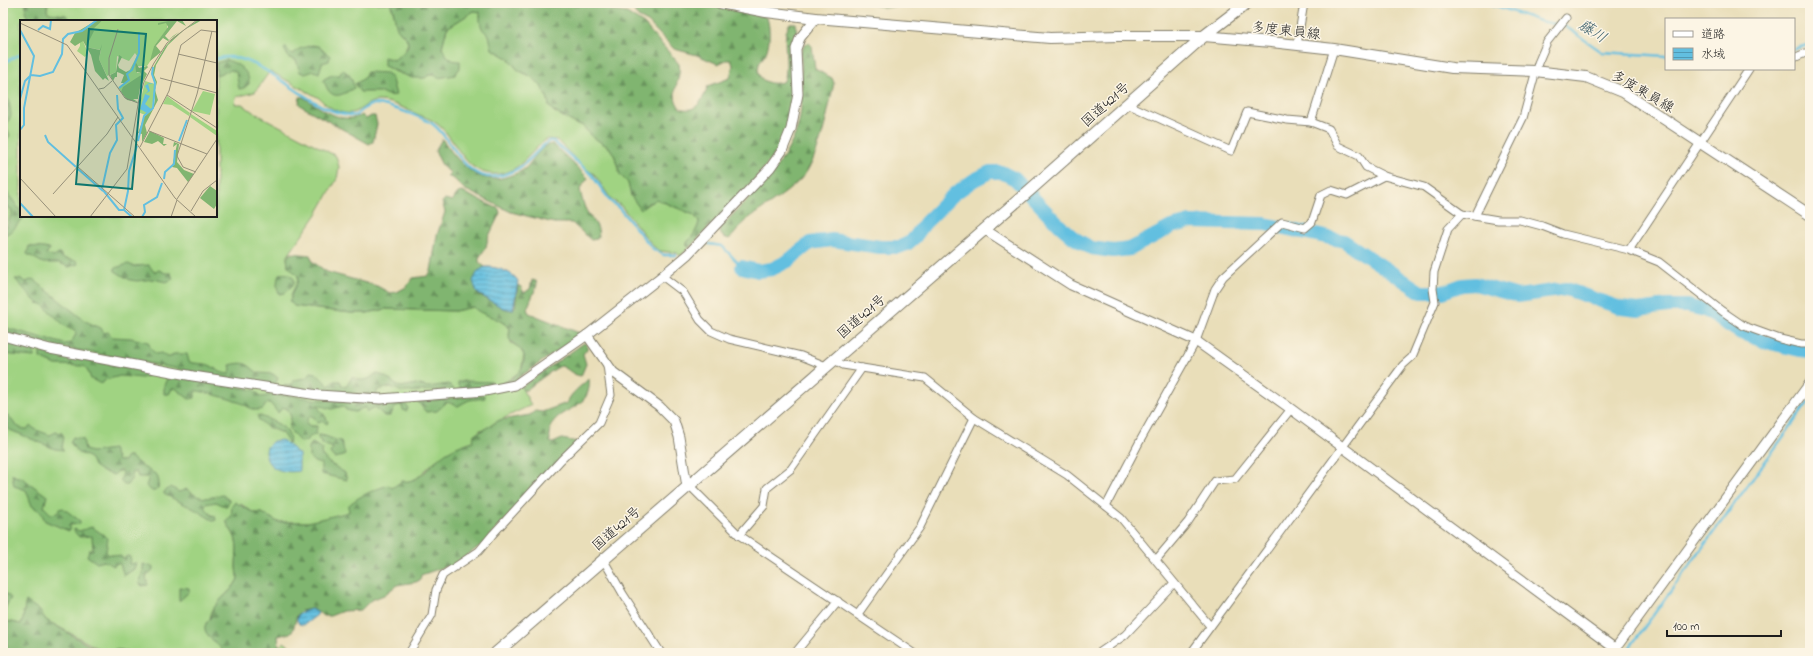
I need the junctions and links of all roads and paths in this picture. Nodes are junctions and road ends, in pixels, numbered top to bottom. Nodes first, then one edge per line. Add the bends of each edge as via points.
1 (720, 3) edge
2 (1247, 3) edge
3 (1304, 3) edge
4 (816, 18) junction
5 (1564, 19) dead end
6 (1204, 36) junction
7 (1297, 45) junction
8 (1334, 49) junction
9 (1810, 51) edge
10 (1795, 58) edge
11 (1748, 70) edge
12 (1535, 71) junction
13 (1127, 104) junction
14 (1311, 122) junction
15 (1700, 142) junction
16 (1384, 176) junction
17 (1462, 214) junction
18 (1474, 216) junction
19 (1810, 216) edge
20 (984, 229) junction
21 (1629, 250) junction
22 (662, 276) junction
23 (587, 335) junction
24 (3, 336) edge
25 (1196, 341) junction
26 (1810, 344) edge
27 (830, 363) junction
28 (607, 365) junction
29 (862, 368) junction
30 (1810, 383) edge
31 (1291, 409) junction
32 (974, 418) junction
33 (1342, 447) junction
34 (688, 486) junction
35 (1106, 506) junction
36 (739, 535) junction
37 (603, 559) junction
38 (1156, 560) junction
39 (1174, 583) junction
40 (838, 601) junction
41 (858, 614) junction
42 (1210, 626) junction
43 (1618, 651) edge
44 (408, 653) edge
45 (496, 653) edge
46 (661, 653) edge
47 (795, 653) edge
48 (914, 653) edge
49 (1099, 653) edge
50 (1190, 653) edge

1 - 4 main road, 多度東員線
2 - 6 highway, 国道421号
3 - 7 street
4 - 6 main road, 多度東員線 via 1050,38
4 - 22 street via 800,38 796,49 796,110 782,151 770,168 688,254
5 - 12 street via 1547,42
6 - 7 main road, 多度東員線
6 - 13 highway, 国道421号
7 - 8 main road, 多度東員線
8 - 12 main road, 多度東員線 via 1452,68
8 - 14 street
9 - 10 street
11 - 15 street
12 - 15 main road, 多度東員線 via 1586,77 1606,84 1623,92
12 - 18 street via 1524,118
13 - 14 street via 1231,151 1248,112
13 - 20 highway, 国道421号
14 - 16 street via 1329,129 1338,146 1359,156 1366,167
15 - 19 main road, 多度東員線
15 - 21 street
16 - 17 street via 1424,188
16 - 25 street via 1347,195 1332,190 1322,195 1312,222 1305,228 1282,222 1223,277 1215,289
17 - 18 street
17 - 33 street via 1448,229 1434,272 1434,307 1412,357 1403,364
18 - 21 street via 1520,220 1563,234
20 - 25 street via 1071,285
20 - 27 highway, 国道421号
21 - 26 street via 1659,262 1744,326 1780,339
22 - 23 street
22 - 27 street via 683,292 700,320 711,331 729,339
23 - 24 street via 524,380 503,389 366,400 193,376 50,349
23 - 28 street
25 - 31 street
25 - 35 street
27 - 29 street
27 - 34 highway, 国道421号
28 - 34 street via 670,415 679,437
28 - 44 street via 611,395 599,423 560,460 485,545 443,575 436,590 432,615
29 - 32 street via 925,378
29 - 36 street via 791,468 767,488 764,506
30 - 43 street
31 - 33 street
31 - 38 street via 1235,479 1215,481 1188,522
32 - 35 street via 1067,475
32 - 41 street via 920,527
33 - 42 street
33 - 43 street
34 - 36 street
34 - 37 highway, 国道421号
35 - 38 street via 1121,518
36 - 40 street
37 - 45 highway, 国道421号
37 - 46 street
38 - 39 street
39 - 42 street
39 - 49 street via 1125,634
40 - 41 street
40 - 47 street
41 - 48 street
42 - 50 street

